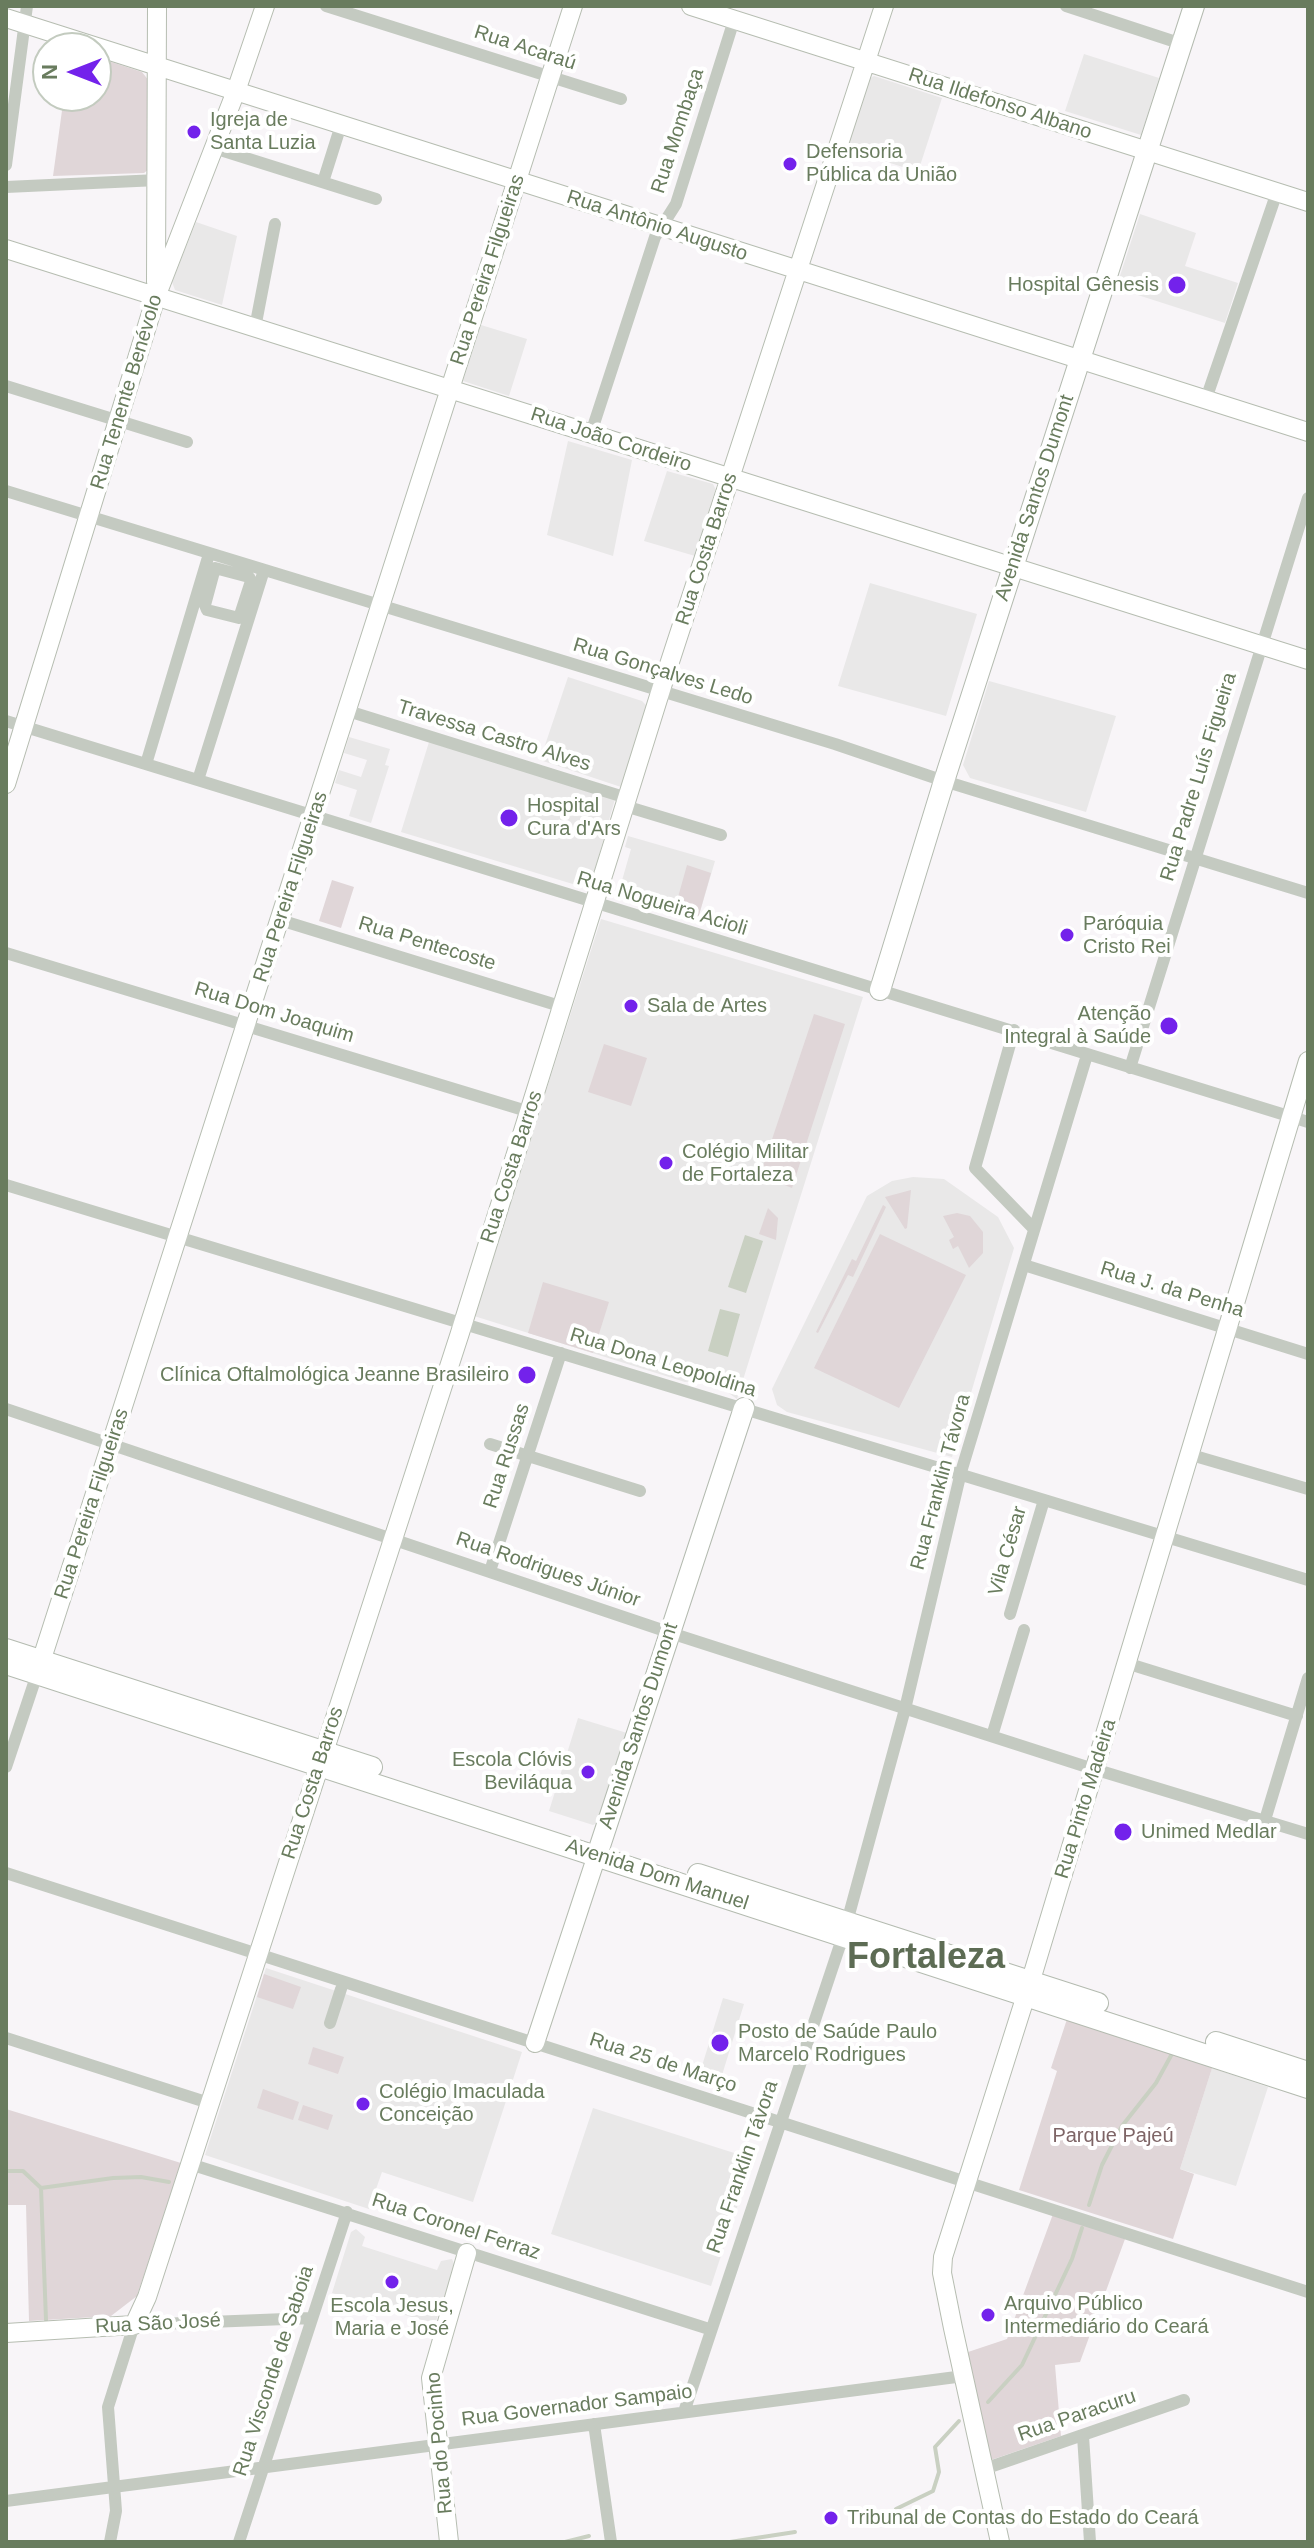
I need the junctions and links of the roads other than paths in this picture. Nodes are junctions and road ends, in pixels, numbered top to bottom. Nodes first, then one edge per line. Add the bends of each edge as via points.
1 (157, 6) edge
2 (265, 6) edge
3 (326, 6) edge
4 (573, 6) edge
5 (691, 6) edge
6 (884, 6) edge
7 (1066, 6) edge
8 (1194, 6) edge
9 (19, 16) edge
10 (734, 20) junction
11 (1182, 44) junction
12 (866, 61) junction
13 (158, 66) junction
14 (550, 77) junction
15 (236, 91) junction
16 (621, 99) dead end
17 (341, 125) junction
18 (214, 148) junction
19 (1147, 151) junction
20 (6, 165) edge
21 (158, 180) junction
22 (517, 181) junction
23 (323, 182) junction
24 (6, 187) edge
25 (1277, 192) junction
26 (376, 199) dead end
27 (1308, 202) edge
28 (275, 224) dead end
29 (663, 227) junction
30 (7, 250) edge
31 (797, 271) junction
32 (156, 297) junction
33 (255, 328) junction
34 (1080, 361) junction
35 (6, 386) edge
36 (449, 390) junction
37 (1206, 399) junction
38 (117, 420) junction
39 (1308, 432) edge
40 (591, 433) junction
41 (187, 442) dead end
42 (730, 478) junction
43 (6, 491) edge
44 (1308, 498) edge
45 (88, 516) junction
46 (209, 554) junction
47 (1013, 567) junction
48 (264, 570) junction
49 (205, 601) joint
50 (380, 606) junction
51 (192, 613) junction
52 (245, 630) junction
53 (1262, 645) junction
54 (1308, 660) edge
55 (661, 693) junction
56 (348, 711) junction
57 (15, 724) edge
58 (146, 764) junction
59 (198, 780) junction
60 (944, 781) junction
61 (6, 784) edge
62 (626, 802) junction
63 (314, 818) junction
64 (721, 835) dead end
65 (1195, 858) junction
66 (1308, 893) edge
67 (594, 905) junction
68 (280, 920) junction
69 (6, 953) edge
70 (880, 990) junction
71 (563, 1007) junction
72 (247, 1026) junction
73 (1014, 1030) junction
74 (1087, 1055) junction
75 (1308, 1061) edge
76 (1130, 1068) junction
77 (530, 1112) junction
78 (1299, 1119) edge
79 (6, 1185) edge
80 (1034, 1229) junction
81 (179, 1238) junction
82 (1024, 1265) junction
83 (463, 1324) junction
84 (1226, 1327) junction
85 (561, 1353) junction
86 (1308, 1354) edge
87 (744, 1408) junction
88 (6, 1409) edge
89 (490, 1444) dead end
90 (111, 1445) junction
91 (1188, 1454) junction
92 (528, 1456) junction
93 (961, 1472) junction
94 (1308, 1489) edge
95 (640, 1491) dead end
96 (1044, 1500) junction
97 (1163, 1536) junction
98 (392, 1538) junction
99 (490, 1571) junction
100 (1308, 1580) edge
101 (1010, 1614) dead end
102 (1024, 1630) dead end
103 (669, 1632) junction
104 (6, 1649) edge
105 (1126, 1663) junction
106 (6, 1664) edge
107 (39, 1667) junction
108 (1308, 1678) edge
109 (905, 1709) junction
110 (1297, 1716) junction
111 (992, 1736) junction
112 (322, 1758) junction
113 (6, 1767) edge
114 (1095, 1770) junction
115 (1265, 1820) junction
116 (1308, 1834) edge
117 (599, 1849) junction
118 (6, 1873) edge
119 (845, 1929) junction
120 (259, 1954) junction
121 (1028, 1988) junction
122 (341, 1989) dead end
123 (330, 2023) dead end
124 (6, 2038) edge
125 (535, 2043) junction
126 (1308, 2072) edge
127 (1308, 2088) edge
128 (209, 2103) junction
129 (779, 2122) junction
130 (190, 2164) junction
131 (967, 2181) junction
132 (347, 2212) junction
133 (467, 2253) junction
134 (1308, 2292) edge
135 (311, 2318) junction
136 (134, 2325) junction
137 (709, 2329) junction
138 (6, 2333) edge
139 (964, 2376) junction
140 (1184, 2400) dead end
141 (684, 2412) junction
142 (594, 2424) junction
143 (1083, 2436) junction
144 (439, 2443) junction
145 (264, 2468) junction
146 (984, 2469) junction
147 (113, 2488) junction
148 (6, 2501) edge
149 (110, 2542) edge
150 (239, 2542) edge
151 (449, 2542) edge
152 (611, 2542) edge
153 (1000, 2542) edge
154 (1090, 2542) edge

1 - 13 street
2 - 15 street, Rua Tenente Benévolo
3 - 14 street, Rua Acaraú
4 - 14 street, Rua Pereira Filgueiras
5 - 10 street, Rua Ildefonso Albano
6 - 12 street, Rua Costa Barros
7 - 11 street
8 - 11 main road, Avenida Santos Dumont
9 - 13 street, Rua Antônio Augusto
9 - 20 street
10 - 12 street, Rua Ildefonso Albano
10 - 29 street, Rua Mombaça via 676,204
11 - 19 main road, Avenida Santos Dumont
12 - 19 street, Rua Ildefonso Albano
12 - 31 street, Rua Costa Barros
13 - 15 street, Rua Antônio Augusto
13 - 21 street
14 - 16 street, Rua Acaraú
14 - 22 street, Rua Pereira Filgueiras
15 - 17 street, Rua Antônio Augusto
15 - 18 street, Rua Tenente Benévolo
17 - 22 street, Rua Antônio Augusto
17 - 23 street
18 - 23 street
18 - 32 street, Rua Tenente Benévolo
19 - 25 street, Rua Ildefonso Albano
19 - 34 main road, Avenida Santos Dumont
21 - 24 street
21 - 32 street
22 - 29 street, Rua Antônio Augusto
22 - 36 street, Rua Pereira Filgueiras
23 - 26 street
25 - 27 street, Rua Ildefonso Albano
25 - 37 street
28 - 33 street
29 - 31 street, Rua Antônio Augusto
29 - 40 street, Rua Mombaça via 655,237
30 - 32 street, Rua João Cordeiro
31 - 34 street, Rua Antônio Augusto
31 - 42 street, Rua Costa Barros
32 - 33 street, Rua João Cordeiro
32 - 38 street, Rua Tenente Benévolo
33 - 36 street, Rua João Cordeiro
34 - 37 street, Rua Antônio Augusto
34 - 47 main road, Avenida Santos Dumont
35 - 38 street
36 - 40 street, Rua João Cordeiro
36 - 50 street, Rua Pereira Filgueiras
37 - 39 street, Rua Antônio Augusto
38 - 41 street
38 - 45 street, Rua Tenente Benévolo
40 - 42 street, Rua João Cordeiro
42 - 47 street, Rua João Cordeiro
42 - 55 street, Rua Costa Barros
43 - 45 street, Rua Gonçalves Ledo
44 - 53 street, Rua Padre Luís Figueira
45 - 46 street, Rua Gonçalves Ledo
45 - 57 street, Rua Tenente Benévolo
46 - 48 street, Rua Gonçalves Ledo
46 - 51 street
47 - 53 street, Rua João Cordeiro
47 - 60 main road, Avenida Santos Dumont
48 - 50 street, Rua Gonçalves Ledo
48 - 52 street
49 - 49 street via 215,568 251,581 239,618 207,610
50 - 55 street, Rua Gonçalves Ledo
50 - 56 street, Rua Pereira Filgueiras
51 - 52 street
51 - 58 street
52 - 59 street
53 - 54 street, Rua João Cordeiro
53 - 65 street, Rua Padre Luís Figueira
55 - 60 street, Rua Gonçalves Ledo
55 - 62 street, Rua Costa Barros
56 - 62 street, Travessa Castro Alves
56 - 63 street, Rua Pereira Filgueiras
57 - 58 street, Rua Nogueira Acioli
57 - 61 street, Rua Tenente Benévolo
58 - 59 street, Rua Nogueira Acioli
59 - 63 street, Rua Nogueira Acioli
60 - 65 street, Rua Gonçalves Ledo
60 - 70 main road, Avenida Santos Dumont
62 - 64 street, Travessa Castro Alves
62 - 67 street, Rua Costa Barros
63 - 67 street, Rua Nogueira Acioli
63 - 68 street, Rua Pereira Filgueiras
65 - 66 street, Rua Gonçalves Ledo
65 - 76 street, Rua Padre Luís Figueira
67 - 70 street, Rua Nogueira Acioli
67 - 71 street, Rua Costa Barros
68 - 71 street, Rua Pentecoste
68 - 72 street, Rua Pereira Filgueiras
69 - 72 street, Rua Dom Joaquim
70 - 73 street, Rua Nogueira Acioli
71 - 77 street, Rua Costa Barros
72 - 77 street, Rua Dom Joaquim
72 - 81 street, Rua Pereira Filgueiras
73 - 74 street, Rua Nogueira Acioli
73 - 80 street via 975,1168
74 - 76 street, Rua Nogueira Acioli
74 - 80 street, Rua Franklin Távora
75 - 78 street, Rua Pinto Madeira
76 - 78 street, Rua Nogueira Acioli
77 - 83 street, Rua Costa Barros
78 - 84 street, Rua Pinto Madeira
79 - 81 street, Rua Dona Leopoldina
80 - 82 street, Rua Franklin Távora
81 - 83 street, Rua Dona Leopoldina
81 - 90 street, Rua Pereira Filgueiras
82 - 84 street, Rua J. da Penha
82 - 93 street, Rua Franklin Távora
83 - 85 street, Rua Dona Leopoldina
83 - 98 street, Rua Costa Barros
84 - 86 street, Rua J. da Penha
84 - 91 street, Rua Pinto Madeira
85 - 87 street, Rua Dona Leopoldina
85 - 92 street, Rua Russas
87 - 93 street, Rua Dona Leopoldina
87 - 103 main road, Avenida Santos Dumont
88 - 90 street, Rua Rodrigues Júnior
89 - 92 street
90 - 98 street, Rua Rodrigues Júnior
90 - 107 street, Rua Pereira Filgueiras
91 - 94 street
91 - 97 street, Rua Pinto Madeira
92 - 95 street
92 - 99 street, Rua Russas
93 - 96 street, Rua Dona Leopoldina
93 - 109 street, Rua Franklin Távora
96 - 97 street, Rua Dona Leopoldina
96 - 101 street, Vila César
97 - 100 street, Rua Dona Leopoldina
97 - 105 street, Rua Pinto Madeira
98 - 99 street, Rua Rodrigues Júnior
98 - 112 street, Rua Costa Barros
99 - 103 street, Rua Rodrigues Júnior
102 - 111 street
103 - 109 street, Rua Rodrigues Júnior
103 - 117 main road, Avenida Santos Dumont
104 - 107 main road, Avenida Dom Manuel
105 - 110 street
105 - 114 street, Rua Pinto Madeira
106 - 107 main road, Avenida Dom Manuel
107 - 112 main road, Avenida Dom Manuel
107 - 113 street, Rua Pereira Filgueiras
108 - 110 street
109 - 111 street, Rua Rodrigues Júnior
109 - 119 street, Rua Franklin Távora
110 - 115 street
111 - 114 street, Rua Rodrigues Júnior
112 - 117 main road, Avenida Dom Manuel
112 - 120 street, Rua Costa Barros
114 - 115 street, Rua Rodrigues Júnior
114 - 121 street, Rua Pinto Madeira
115 - 116 street, Rua Rodrigues Júnior
117 - 119 main road, Avenida Dom Manuel
117 - 125 street, Avenida Santos Dumont
118 - 120 street, Rua 25 de Março
119 - 121 main road, Avenida Dom Manuel
119 - 129 street, Rua Franklin Távora
120 - 125 street, Rua 25 de Março
120 - 128 street, Rua Costa Barros
121 - 126 main road, Avenida Dom Manuel
121 - 127 main road, Avenida Dom Manuel
121 - 131 street, Rua Pinto Madeira
122 - 123 street
124 - 128 street
125 - 129 street, Rua 25 de Março
128 - 130 street, Rua Costa Barros
129 - 131 street, Rua 25 de Março
129 - 137 street, Rua Franklin Távora
130 - 132 street, Rua Coronel Ferraz
130 - 136 street, Rua Costa Barros
131 - 134 street, Rua 25 de Março
131 - 139 street, Rua Pinto Madeira via 942,2265
132 - 133 street, Rua Coronel Ferraz
132 - 135 street, Rua Visconde de Saboia
133 - 137 street, Rua Coronel Ferraz
133 - 144 street, Rua do Pocinho via 431,2378
135 - 136 street, Rua São José
135 - 145 street, Rua Visconde de Saboia
136 - 138 street, Rua São José
136 - 147 street via 108,2407
137 - 141 street, Rua Franklin Távora
139 - 141 street, Rua Governador Sampaio
139 - 146 street, Rua Pinto Madeira
140 - 143 street, Rua Paracuru
141 - 142 street, Rua Governador Sampaio
142 - 144 street, Rua Governador Sampaio
142 - 152 street
143 - 146 street, Rua Paracuru
143 - 154 street
144 - 145 street, Rua Governador Sampaio
144 - 151 street, Rua do Pocinho
145 - 147 street, Rua Governador Sampaio
145 - 150 street, Rua Visconde de Saboia
146 - 153 street, Rua Pinto Madeira
147 - 148 street, Rua Governador Sampaio
147 - 149 street via 115,2528

